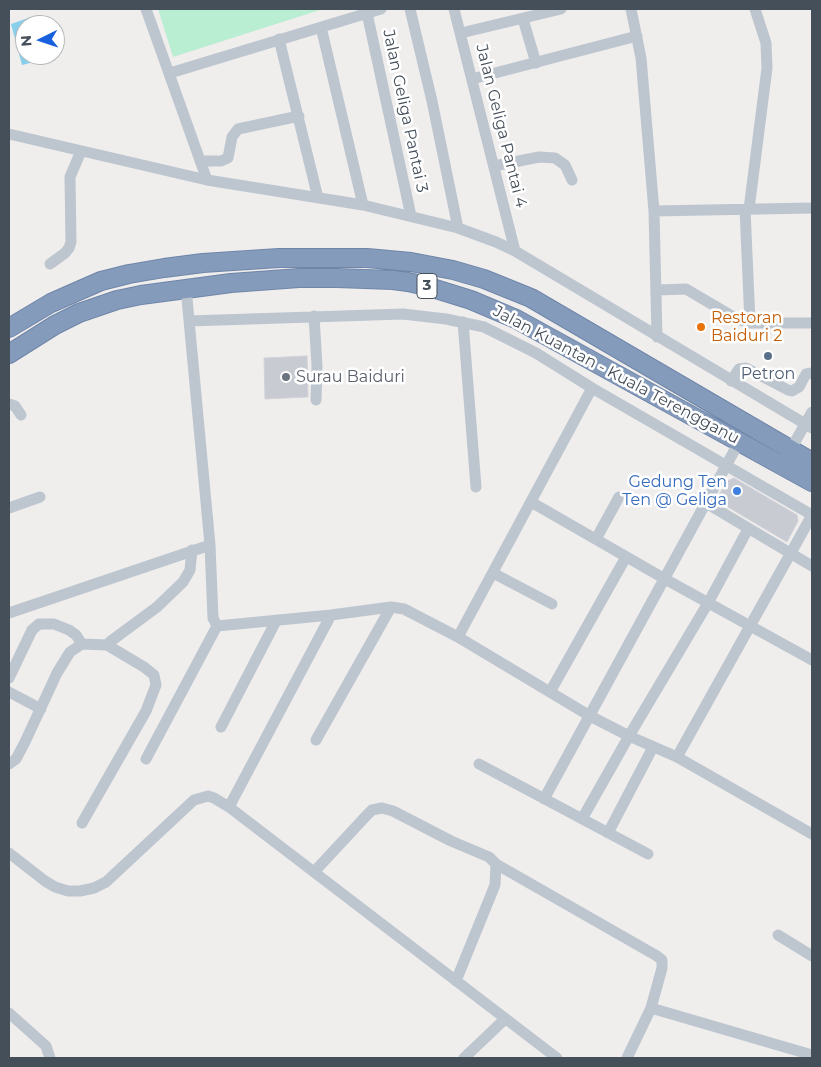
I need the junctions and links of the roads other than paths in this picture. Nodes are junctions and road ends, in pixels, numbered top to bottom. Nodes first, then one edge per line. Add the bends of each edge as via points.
1 (146, 9) edge
2 (381, 9) edge
3 (410, 9) edge
4 (454, 9) edge
5 (561, 9) edge
6 (631, 9) edge
7 (755, 9) edge
8 (367, 13) junction
9 (523, 19) junction
10 (321, 27) junction
11 (461, 33) junction
12 (637, 36) junction
13 (279, 39) junction
14 (536, 63) junction
15 (170, 73) junction
16 (472, 79) junction
17 (299, 116) junction
18 (9, 134) edge
19 (81, 151) junction
20 (200, 161) junction
21 (494, 166) junction
22 (207, 180) junction
23 (572, 180) dead end
24 (318, 198) junction
25 (363, 205) junction
26 (812, 208) edge
27 (747, 209) junction
28 (654, 211) junction
29 (411, 216) junction
30 (458, 228) junction
31 (515, 251) junction
32 (50, 264) dead end
33 (186, 288) junction
34 (657, 290) junction
35 (314, 316) junction
36 (189, 321) junction
37 (463, 322) junction
38 (750, 323) junction
39 (812, 323) edge
40 (9, 328) edge
41 (657, 337) junction
42 (9, 354) edge
43 (812, 373) edge
44 (731, 381) junction
45 (592, 388) junction
46 (316, 400) dead end
47 (9, 404) edge
48 (812, 412) edge
49 (21, 414) dead end
50 (809, 426) edge
51 (739, 442) junction
52 (791, 450) junction
53 (812, 462) edge
54 (782, 465) junction
55 (726, 466) junction
56 (812, 482) edge
57 (476, 487) dead end
58 (40, 497) dead end
59 (619, 497) dead end
60 (531, 502) junction
61 (706, 503) junction
62 (9, 508) edge
63 (812, 515) edge
64 (748, 529) junction
65 (596, 539) junction
66 (210, 544) junction
67 (192, 550) junction
68 (791, 555) junction
69 (626, 557) junction
70 (812, 566) edge
71 (493, 573) junction
72 (665, 579) junction
73 (708, 603) junction
74 (552, 604) dead end
75 (391, 608) junction
76 (9, 613) edge
77 (331, 615) junction
78 (276, 621) junction
79 (217, 626) junction
80 (751, 626) junction
81 (458, 637) junction
82 (82, 644) junction
83 (107, 645) junction
84 (812, 660) edge
85 (9, 678) edge
86 (9, 692) edge
87 (550, 692) junction
88 (41, 709) junction
89 (590, 716) junction
90 (221, 727) dead end
91 (629, 736) junction
92 (316, 740) dead end
93 (653, 747) junction
94 (677, 757) junction
95 (146, 759) dead end
96 (9, 764) edge
97 (479, 764) dead end
98 (544, 799) junction
99 (229, 807) junction
100 (582, 819) junction
101 (82, 823) dead end
102 (608, 833) junction
103 (812, 834) edge
104 (9, 853) edge
105 (648, 854) dead end
106 (496, 864) junction
107 (314, 872) junction
108 (778, 935) dead end
109 (812, 956) edge
110 (456, 981) junction
111 (651, 1008) junction
112 (9, 1013) edge
113 (506, 1019) junction
114 (812, 1055) edge
115 (50, 1058) edge
116 (464, 1058) edge
117 (557, 1058) edge
118 (627, 1058) edge

1 - 15 street
2 - 8 street
3 - 30 street
4 - 11 street, Jalan Geliga Pantai 4
5 - 9 street
6 - 12 street
7 - 27 street via 766,42 767,68
8 - 10 street
8 - 29 street, Jalan Geliga Pantai 3
9 - 11 street
9 - 14 street
10 - 13 street
10 - 25 street
11 - 16 street, Jalan Geliga Pantai 4
12 - 14 street
12 - 28 street
13 - 15 street
13 - 17 street
14 - 16 street
15 - 20 street
16 - 21 street, Jalan Geliga Pantai 4
17 - 20 street via 238,129 232,137 228,158
17 - 24 street
18 - 19 street
19 - 22 street
19 - 32 street via 70,177 71,242 65,253
20 - 22 street
21 - 23 street via 539,157 555,158 564,165
21 - 31 street, Jalan Geliga Pantai 4
22 - 24 street
24 - 25 street
25 - 29 street
26 - 27 street
27 - 28 street
27 - 38 street
28 - 34 street
29 - 30 street
30 - 31 street
31 - 41 street
33 - 36 street
33 - 42 highway, Jalan Kuantan - Kuala Terengganu / 3 via 99,305 55,325
33 - 51 highway, Jalan Kuantan - Kuala Terengganu / 3 via 337,278 393,280 426,286 472,300 516,319
34 - 38 street via 686,289 737,319
34 - 41 street
35 - 36 street
35 - 37 street via 403,314
35 - 46 street
36 - 66 street
37 - 45 street via 502,335
37 - 57 street
38 - 39 street
40 - 52 highway, Jalan Kuantan - Kuala Terengganu / 3 via 51,303 101,281 164,268 279,258 367,258 411,262 453,270 505,286 531,298
41 - 44 street
43 - 44 street via 806,374 799,387 792,391 746,368 739,368
44 - 50 street
45 - 55 street
45 - 60 street
47 - 49 street
48 - 50 street
50 - 52 street
51 - 54 highway, Jalan Kuantan - Kuala Terengganu / 3
51 - 55 street
52 - 53 highway, Jalan Kuantan - Kuala Terengganu / 3
52 - 54 street
54 - 56 highway, Jalan Kuantan - Kuala Terengganu / 3
55 - 61 street
55 - 63 street
58 - 62 street
59 - 65 street
60 - 65 street
60 - 71 street
61 - 64 street
61 - 72 street
63 - 68 street
64 - 68 street
64 - 73 street
65 - 69 street
66 - 67 street
66 - 79 street
67 - 76 street
67 - 83 street via 190,570 183,582 157,608
68 - 70 street
68 - 80 street
69 - 72 street
69 - 87 street
71 - 74 street
71 - 81 street
72 - 73 street
72 - 89 street
73 - 80 street
73 - 91 street
75 - 77 street
75 - 81 street via 404,609
75 - 92 street
77 - 78 street
77 - 99 street
78 - 79 street
78 - 90 street
79 - 95 street
80 - 84 street
80 - 94 street
81 - 87 street
82 - 83 street
82 - 85 street via 69,630 54,624 38,624
82 - 88 street via 70,652
83 - 101 street via 154,675 156,685 146,711
86 - 88 street
87 - 89 street
88 - 96 street via 16,759
89 - 91 street
89 - 98 street
91 - 93 street
91 - 100 street
93 - 94 street
93 - 102 street
94 - 103 street
97 - 98 street
98 - 100 street
99 - 104 street via 208,796 194,800 106,882 80,891 68,891 50,884
99 - 107 street
100 - 102 street
102 - 105 street
106 - 107 street via 489,857 382,808 372,810
106 - 110 street via 495,886
106 - 111 street via 662,960
107 - 110 street
108 - 109 street
110 - 113 street
111 - 114 street
111 - 118 street
112 - 115 street via 46,1046
113 - 116 street
113 - 117 street

